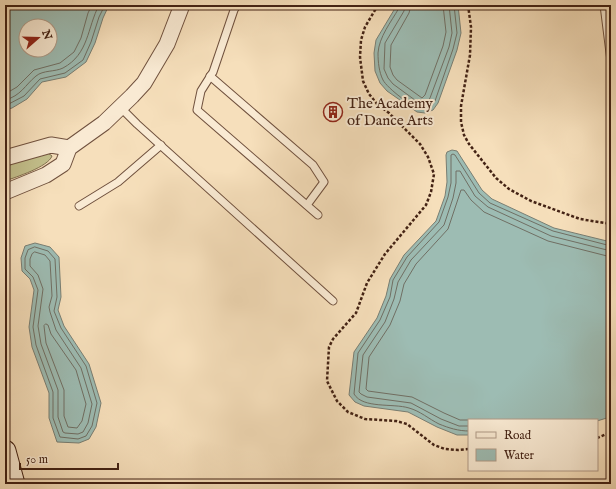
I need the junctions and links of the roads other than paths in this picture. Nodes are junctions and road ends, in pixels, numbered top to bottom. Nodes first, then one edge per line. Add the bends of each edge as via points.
1 (182, 5) edge
2 (237, 5) edge
3 (604, 5) edge
4 (611, 61) edge
5 (210, 76) junction
6 (121, 108) junction
7 (161, 145) junction
8 (68, 148) junction
9 (5, 158) edge
10 (5, 192) edge
11 (307, 205) junction
12 (79, 206) dead end
13 (318, 215) dead end
14 (333, 301) dead end
15 (5, 451) edge
16 (14, 484) edge

1 - 6 street via 164,50 144,83
2 - 5 lane
3 - 4 lane
5 - 11 lane via 201,91 197,110
5 - 11 lane via 313,165 324,182
6 - 7 lane
6 - 8 street
7 - 12 lane via 118,182
7 - 14 lane
8 - 9 street via 51,145
8 - 10 street via 63,164 46,175
11 - 13 lane
15 - 16 street

